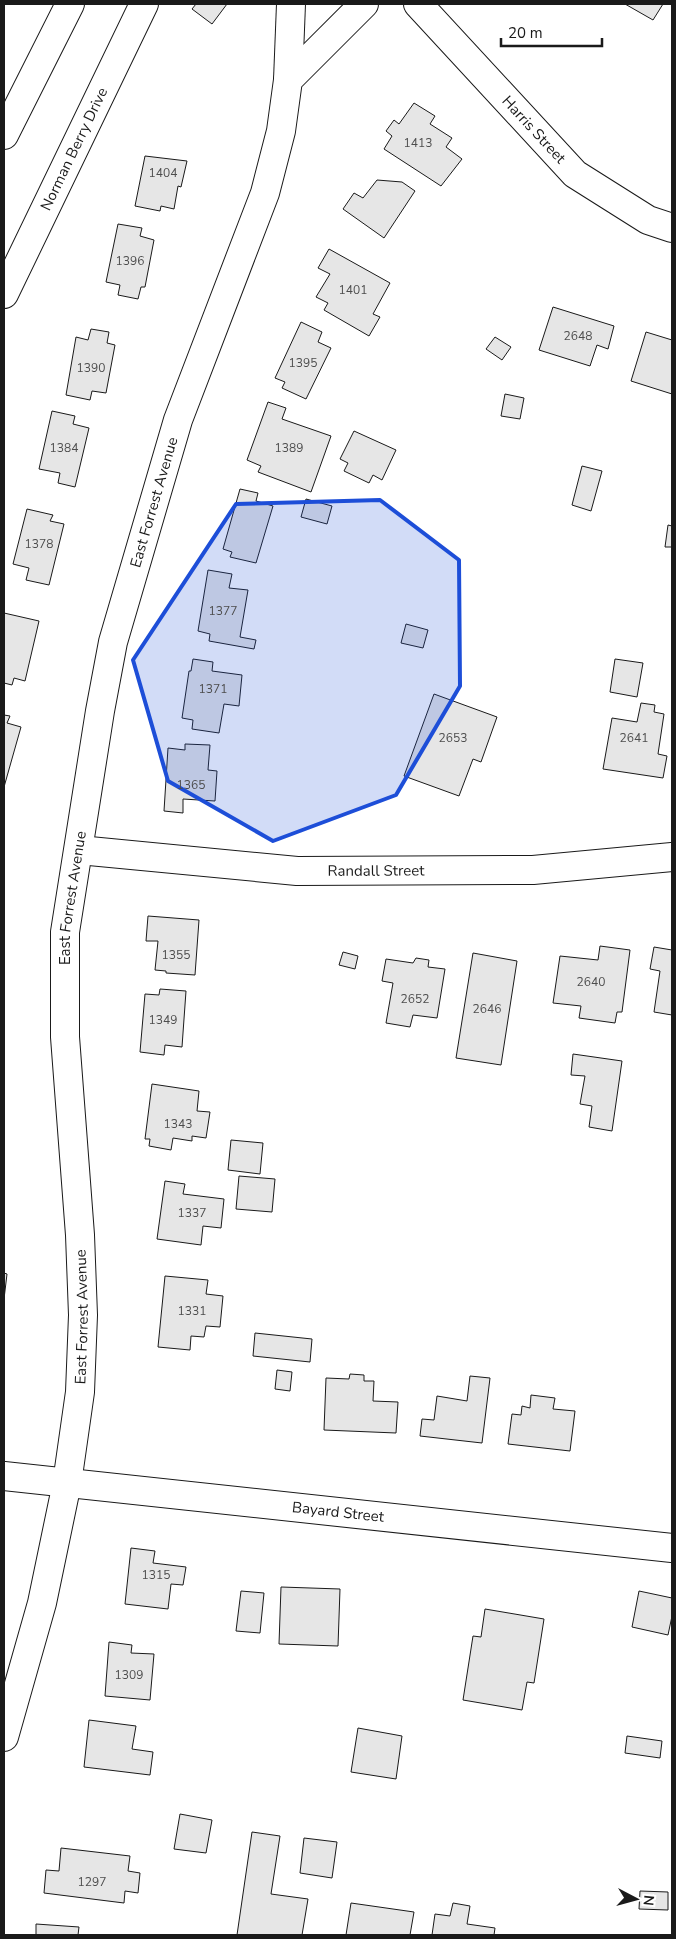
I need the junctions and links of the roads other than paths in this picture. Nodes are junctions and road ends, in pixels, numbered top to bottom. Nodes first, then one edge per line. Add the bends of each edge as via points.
1 (70, 4) edge
2 (144, 4) edge
3 (291, 4) edge
4 (364, 4) edge
5 (418, 4) edge
6 (288, 80) junction
7 (4, 135) edge
8 (672, 228) edge
9 (4, 294) edge
10 (79, 850) junction
11 (672, 856) edge
12 (4, 1476) edge
13 (66, 1483) junction
14 (672, 1548) edge
15 (4, 1736) edge

1 - 7 street
2 - 9 street, Norman Berry Drive
3 - 6 street, East Forrest Avenue
4 - 6 street
5 - 8 street, Harris Street via 576,174 648,220
6 - 10 street, East Forrest Avenue via 280,132 265,193 178,420 114,642
10 - 11 street, Randall Street via 297,871 533,870
10 - 13 street, East Forrest Avenue via 66,932 65,1037 83,1315 80,1392
12 - 13 street, Bayard Street
13 - 14 street, Bayard Street
13 - 15 street, East Forrest Avenue via 42,1603

